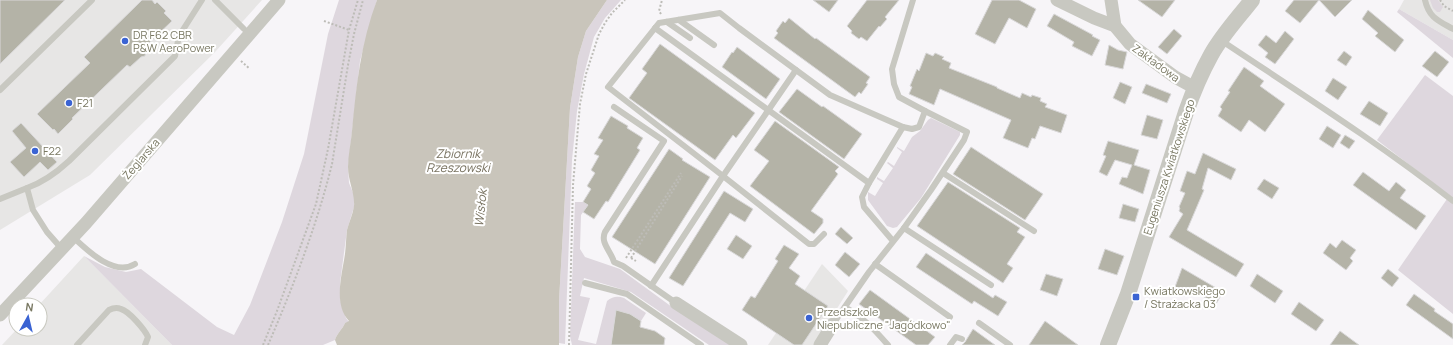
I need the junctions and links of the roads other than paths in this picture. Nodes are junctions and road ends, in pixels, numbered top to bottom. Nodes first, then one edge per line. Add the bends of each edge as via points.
1 (92, 0) edge
2 (202, 0) edge
3 (215, 0) edge
4 (279, 0) edge
5 (913, 0) edge
6 (1057, 0) edge
7 (1111, 0) edge
8 (1252, 0) edge
9 (1425, 0) edge
10 (679, 20) junction
11 (667, 22) junction
12 (1115, 26) junction
13 (655, 28) junction
14 (244, 29) dead end
15 (1453, 29) edge
16 (690, 38) dead end
17 (1221, 40) junction
18 (714, 45) dead end
19 (796, 70) junction
20 (1195, 88) junction
21 (0, 90) edge
22 (614, 107) dead end
23 (768, 110) junction
24 (925, 111) junction
25 (903, 127) junction
26 (943, 173) junction
27 (723, 176) junction
28 (869, 183) junction
29 (27, 188) junction
30 (0, 199) edge
31 (1453, 201) edge
32 (904, 228) junction
33 (1034, 231) dead end
34 (824, 234) dead end
35 (74, 237) junction
36 (893, 241) junction
37 (62, 249) junction
38 (135, 264) dead end
39 (875, 264) junction
40 (586, 283) dead end
41 (990, 285) dead end
42 (651, 286) junction
43 (676, 304) joint
44 (845, 307) junction
45 (0, 315) edge
46 (950, 317) dead end
47 (979, 323) dead end
48 (833, 324) joint
49 (962, 339) dead end
50 (77, 345) edge
51 (145, 345) edge
52 (701, 345) edge
53 (741, 345) edge
54 (820, 345) edge
55 (888, 345) edge
56 (950, 345) edge
57 (1010, 345) edge
58 (1108, 345) edge

1 - 21 lane
2 - 29 lane via 179,36 175,56 53,176
3 - 14 lane
4 - 35 street, Żeglarska
5 - 24 lane via 892,69 894,84 900,97
6 - 12 street, Zakładowa
7 - 12 street
8 - 17 street, Eugeniusza Kwiatkowskiego
9 - 15 lane via 1432,17
10 - 11 lane
10 - 18 lane
10 - 19 lane via 720,13
11 - 13 lane via 659,23
11 - 16 lane
12 - 20 street, Zakładowa via 1130,44 1175,77
13 - 23 lane
13 - 27 lane via 608,87
17 - 20 street, Eugeniusza Kwiatkowskiego
17 - 31 lane via 1373,141
19 - 23 lane
19 - 25 lane via 830,95
20 - 58 street, Eugeniusza Kwiatkowskiego via 1128,294
22 - 42 lane via 664,141 603,235 604,243 614,262
23 - 27 lane
23 - 28 lane
24 - 25 lane via 919,127
24 - 26 lane via 967,132
25 - 28 lane
26 - 32 lane
26 - 33 lane
27 - 34 lane via 808,244 814,244
27 - 42 lane
28 - 36 lane via 862,197 864,207
29 - 30 lane
29 - 37 lane via 34,210 47,232
32 - 36 lane
32 - 41 lane
35 - 37 street, Żeglarska
35 - 38 lane via 88,252 108,264 126,267
36 - 39 lane
37 - 45 street, Żeglarska
39 - 44 lane
39 - 46 lane
40 - 52 lane via 627,294
42 - 43 lane
43 - 53 street
44 - 48 lane
44 - 55 lane via 863,318
47 - 57 lane
48 - 54 street
49 - 56 lane via 956,337
50 - 51 lane via 108,310 116,307 124,309 146,332 148,337

